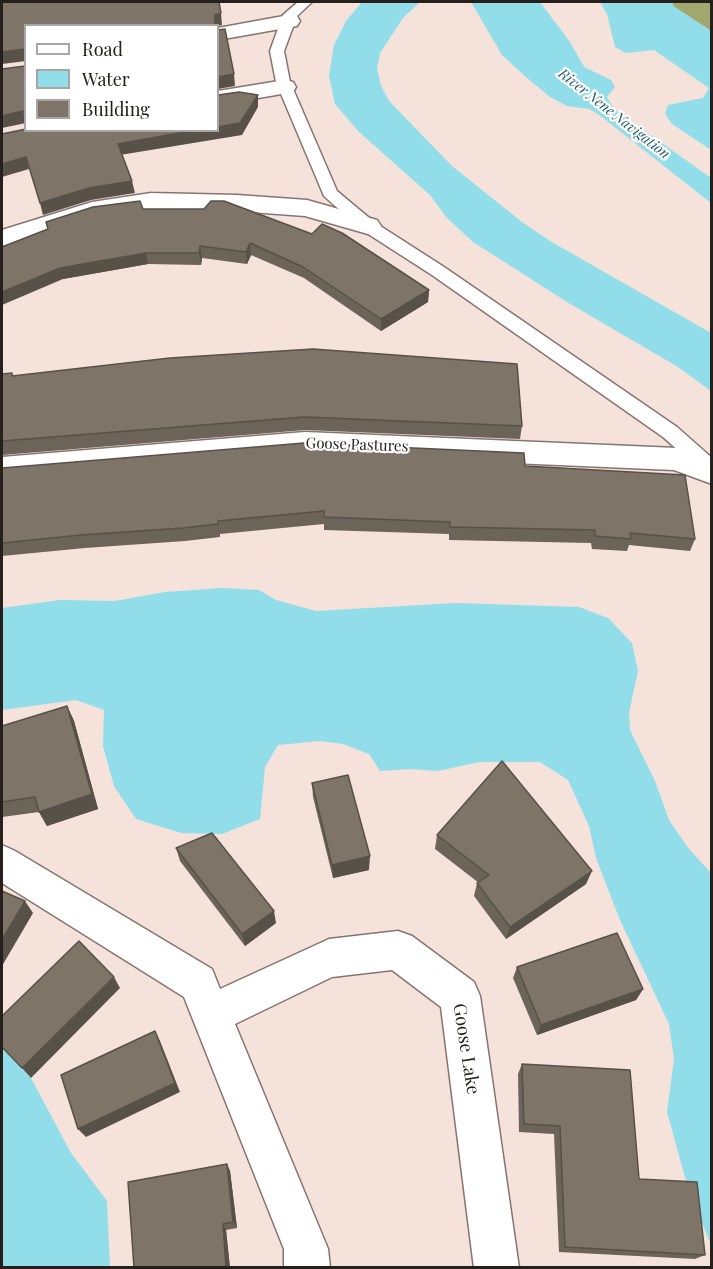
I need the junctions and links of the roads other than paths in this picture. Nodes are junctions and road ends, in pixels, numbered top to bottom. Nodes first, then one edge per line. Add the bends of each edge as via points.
1 (305, 2) edge
2 (290, 21) junction
3 (219, 34) edge
4 (285, 87) junction
5 (219, 98) edge
6 (368, 226) junction
7 (2, 238) edge
8 (2, 468) edge
9 (711, 471) edge
10 (2, 863) edge
11 (211, 1014) junction
12 (307, 1268) edge
13 (497, 1268) edge

1 - 2 lane via 290,15
2 - 3 street
2 - 4 lane via 277,51
4 - 5 street
4 - 6 lane via 330,193
6 - 7 street via 306,208 151,201 92,210
6 - 9 lane via 617,394 670,432
8 - 9 street, Goose Pastures via 305,442 677,459
10 - 11 street via 198,983
11 - 12 street via 306,1249
11 - 13 street, Goose Lake via 329,958 398,950 460,996

